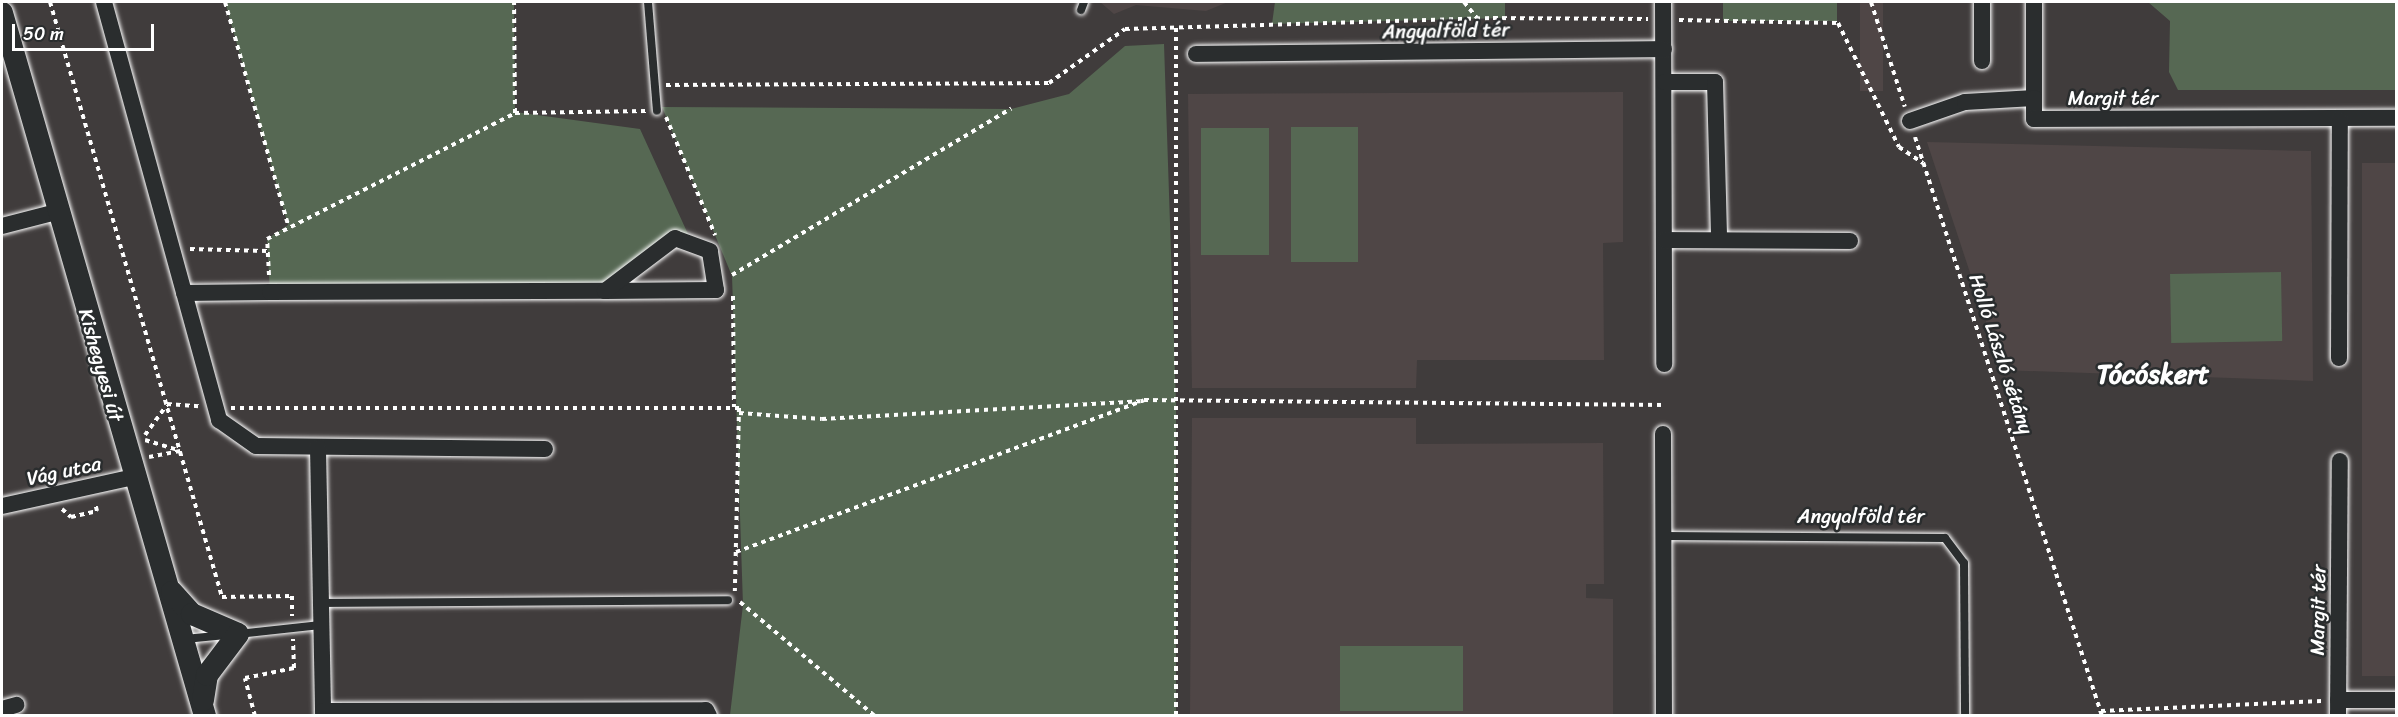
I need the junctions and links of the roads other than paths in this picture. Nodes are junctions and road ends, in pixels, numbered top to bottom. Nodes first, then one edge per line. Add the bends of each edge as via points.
1 (104, 2) edge
2 (648, 2) edge
3 (1663, 2) edge
4 (1982, 2) edge
5 (2034, 2) edge
6 (2, 13) edge
7 (1664, 49) junction
8 (1196, 54) dead end
9 (1982, 61) dead end
10 (1664, 82) junction
11 (2034, 98) junction
12 (660, 109) road end
13 (2397, 118) edge
14 (2340, 120) junction
15 (1910, 121) road end
16 (56, 212) junction
17 (2, 226) edge
18 (1665, 240) junction
19 (1719, 240) junction
20 (1850, 241) dead end
21 (605, 291) junction
22 (184, 293) junction
23 (2339, 358) dead end
24 (1664, 364) dead end
25 (1664, 435) dead end
26 (318, 448) junction
27 (545, 448) dead end
28 (2340, 461) dead end
29 (134, 477) junction
30 (2, 506) edge
31 (1664, 536) junction
32 (167, 585) junction
33 (728, 600) dead end
34 (321, 603) junction
35 (321, 625) junction
36 (238, 634) junction
37 (182, 639) junction
38 (2397, 700) edge
39 (2338, 708) edge
40 (203, 712) edge
41 (323, 713) edge
42 (615, 713) edge
43 (708, 716) edge
44 (1664, 716) edge
45 (1965, 716) edge

1 - 22 street
2 - 12 lane
3 - 7 street
4 - 9 street
5 - 11 street
6 - 16 street, Kishegyesi út
7 - 8 street, Angyalföld tér
7 - 10 street
10 - 18 street
10 - 19 street via 1715,82
11 - 14 street, Margit tér via 2034,119
11 - 15 street via 1965,102
13 - 14 street, Margit tér
14 - 23 street
16 - 17 street
16 - 29 street, Kishegyesi út
18 - 19 street
18 - 24 street
19 - 20 street
21 - 21 street via 716,290 710,251 675,238
21 - 22 street
22 - 26 street via 219,420 256,446
25 - 31 street
26 - 27 street
26 - 34 street
28 - 39 street, Margit tér
29 - 30 street, Vág utca
29 - 32 street, Kishegyesi út
31 - 44 street
31 - 45 lane, Angyalföld tér via 1945,538 1964,563
32 - 36 street via 192,614
32 - 37 street, Kishegyesi út
33 - 34 lane
34 - 35 street
35 - 36 lane
35 - 41 street
36 - 37 lane
36 - 40 street via 207,675
37 - 40 street, Kishegyesi út
38 - 39 street
41 - 42 street
42 - 43 street via 706,710

